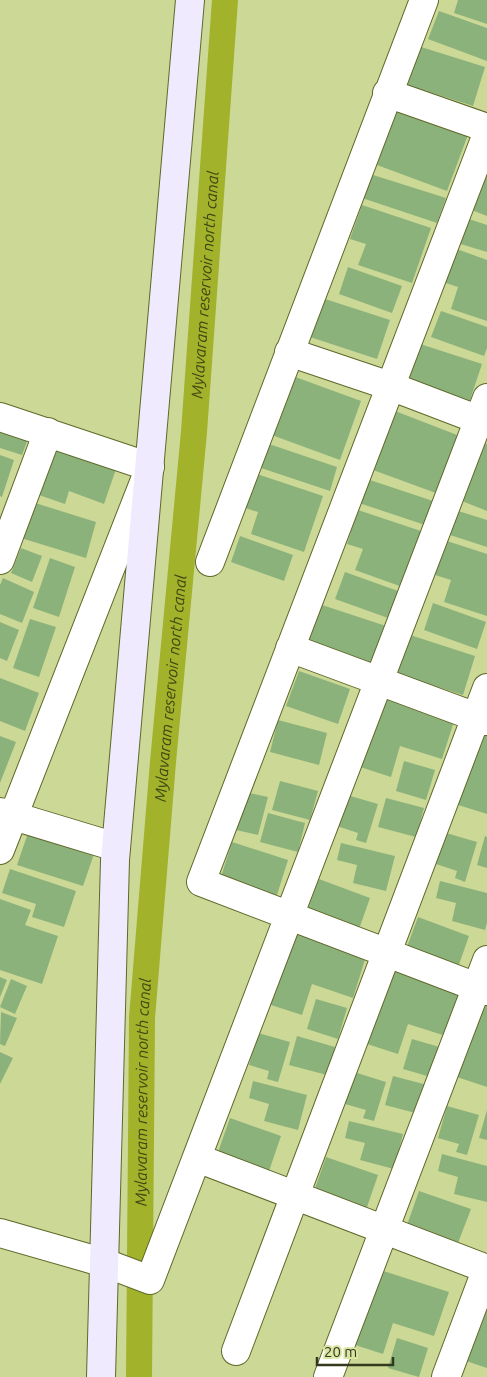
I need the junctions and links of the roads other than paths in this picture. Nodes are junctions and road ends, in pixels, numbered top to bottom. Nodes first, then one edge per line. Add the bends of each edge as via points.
1 (190, 0) edge
2 (424, 0) edge
3 (387, 92) junction
4 (487, 128) edge
5 (487, 134) edge
6 (290, 352) junction
7 (390, 386) junction
8 (484, 414) edge
9 (0, 417) edge
10 (48, 432) junction
11 (150, 467) junction
12 (0, 560) edge
13 (210, 562) dead end
14 (290, 648) junction
15 (379, 680) junction
16 (487, 688) edge
17 (482, 718) edge
18 (6, 814) edge
19 (116, 847) junction
20 (0, 850) edge
21 (289, 916) junction
22 (387, 953) junction
23 (487, 960) edge
24 (482, 989) edge
25 (197, 1158) junction
26 (295, 1195) junction
27 (384, 1229) junction
28 (0, 1233) edge
29 (106, 1263) junction
30 (487, 1269) edge
31 (236, 1351) dead end
32 (101, 1377) edge
33 (328, 1377) edge
34 (446, 1377) edge

1 - 11 street
2 - 3 street
3 - 4 street
3 - 6 street
5 - 7 street
6 - 7 street
6 - 13 street
7 - 8 street
7 - 14 street
8 - 15 street
9 - 10 street
10 - 11 street
10 - 12 street
11 - 18 street
11 - 19 street
14 - 15 street
14 - 21 street via 201,882
15 - 17 street
15 - 21 street
16 - 17 street
17 - 22 street
18 - 19 street
18 - 20 street
19 - 29 street
21 - 22 street
21 - 25 street
22 - 24 street
22 - 26 street
23 - 24 street
24 - 27 street
25 - 26 street
25 - 29 street via 150,1280
26 - 27 street
26 - 31 street
27 - 30 street
27 - 33 street
28 - 29 street
29 - 32 street
30 - 34 street

